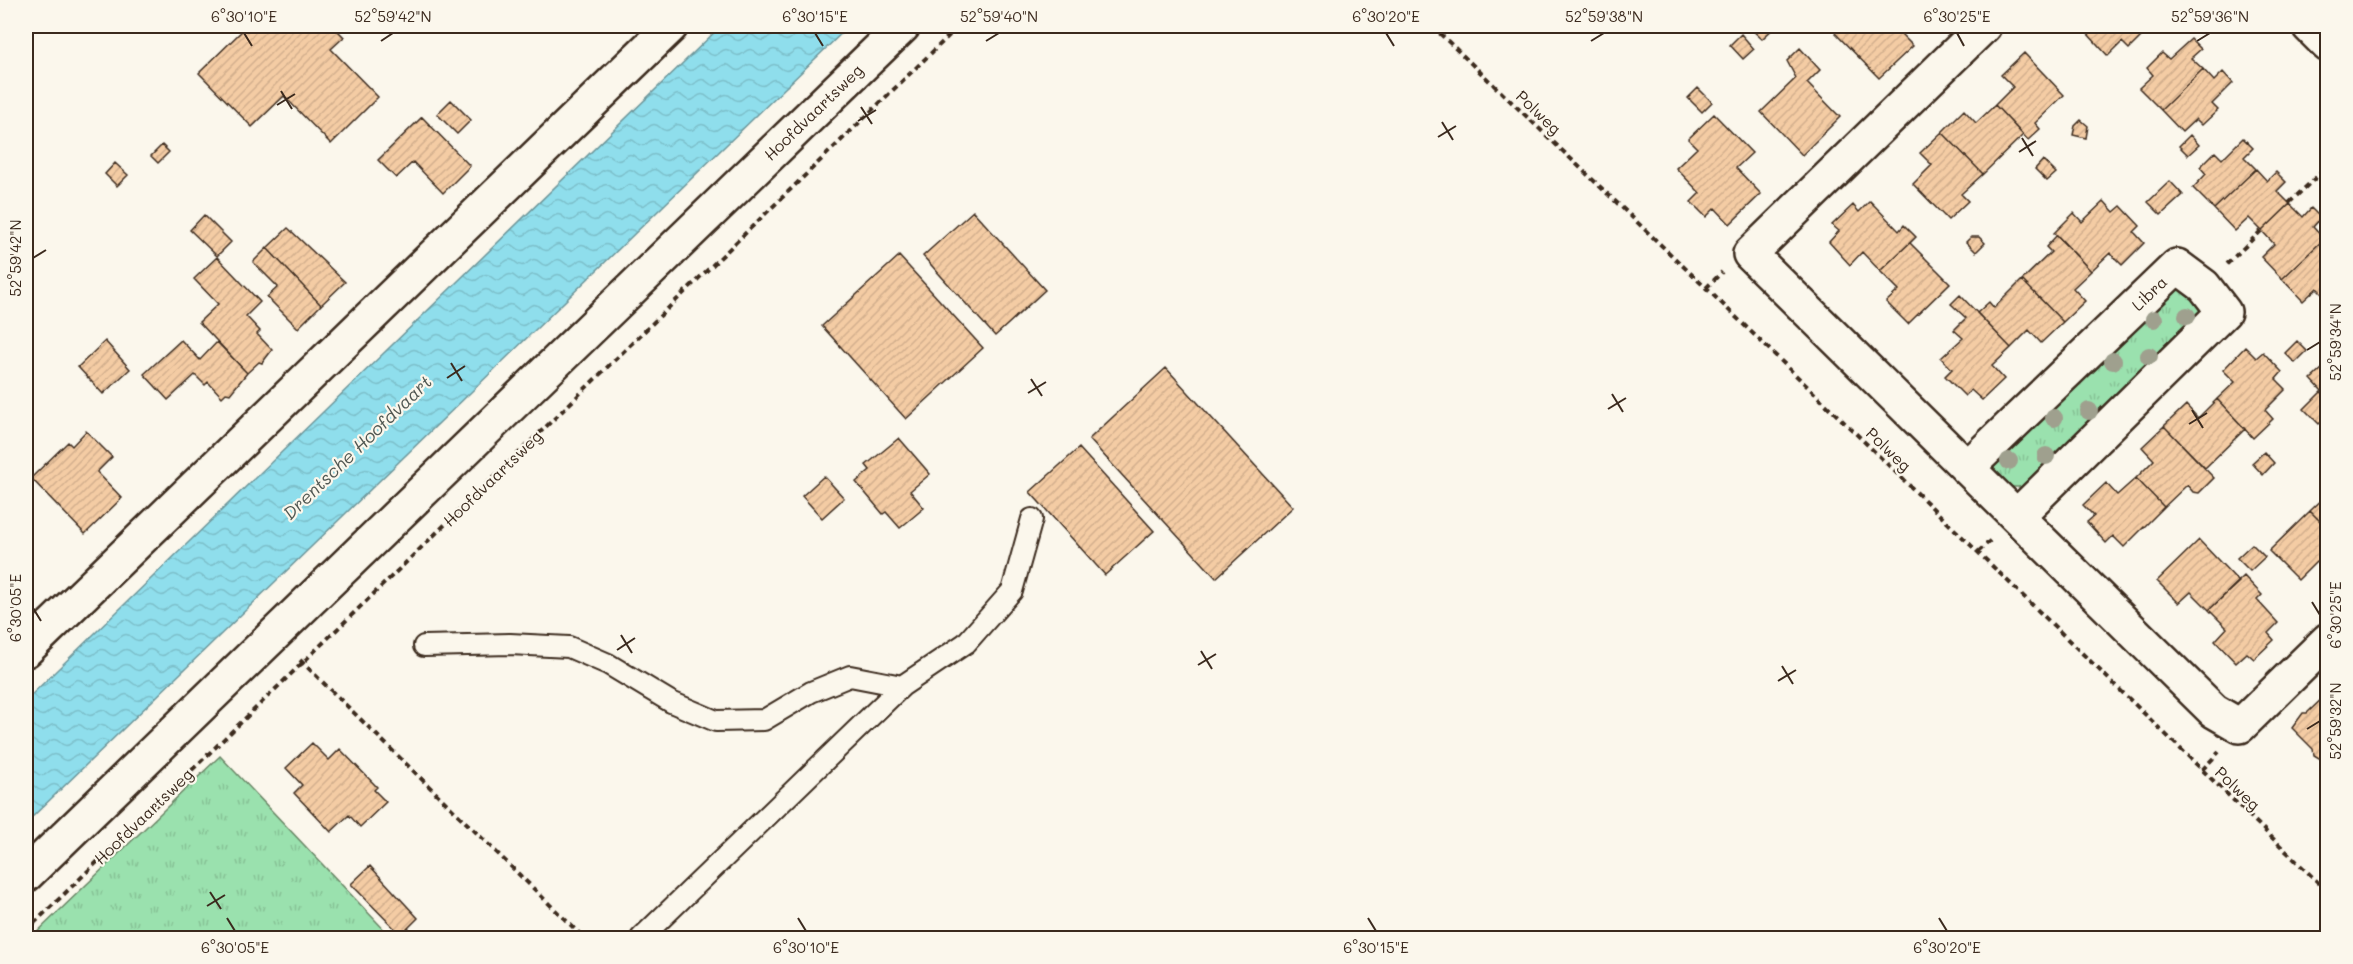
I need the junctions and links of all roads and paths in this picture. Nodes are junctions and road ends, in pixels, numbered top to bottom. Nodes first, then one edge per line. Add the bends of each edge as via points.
1 (671, 26) edge
2 (903, 26) edge
3 (959, 26) edge
4 (1432, 26) edge
5 (1984, 26) edge
6 (2309, 26) edge
7 (2328, 45) edge
8 (2328, 166) edge
9 (2289, 203) dead end
10 (2261, 231) dead end
11 (2204, 286) junction
12 (1967, 468) junction
13 (2017, 516) junction
14 (1032, 519) dead end
15 (274, 634) junction
16 (2328, 640) edge
17 (424, 646) dead end
18 (26, 650) edge
19 (302, 662) junction
20 (902, 686) junction
21 (26, 875) edge
22 (2328, 892) edge
23 (26, 931) edge
24 (584, 939) edge
25 (641, 939) edge

1 - 18 street
2 - 15 street, Hoofdvaartsweg
3 - 19 path, Hoofdvaartsweg
4 - 22 path, Polweg
5 - 12 street via 1750,254
6 - 7 street
8 - 9 path
10 - 11 path
11 - 12 street, Libra via 2177,266
11 - 13 street, Libra via 2224,312
12 - 13 street
13 - 16 street via 2214,711 2240,726
14 - 20 lane via 1012,591 966,643
15 - 19 path
15 - 21 street, Hoofdvaartsweg
17 - 20 lane via 569,647 608,664 671,702 716,721 764,720 811,692 850,676
19 - 23 path, Hoofdvaartsweg
19 - 24 path
20 - 25 lane

